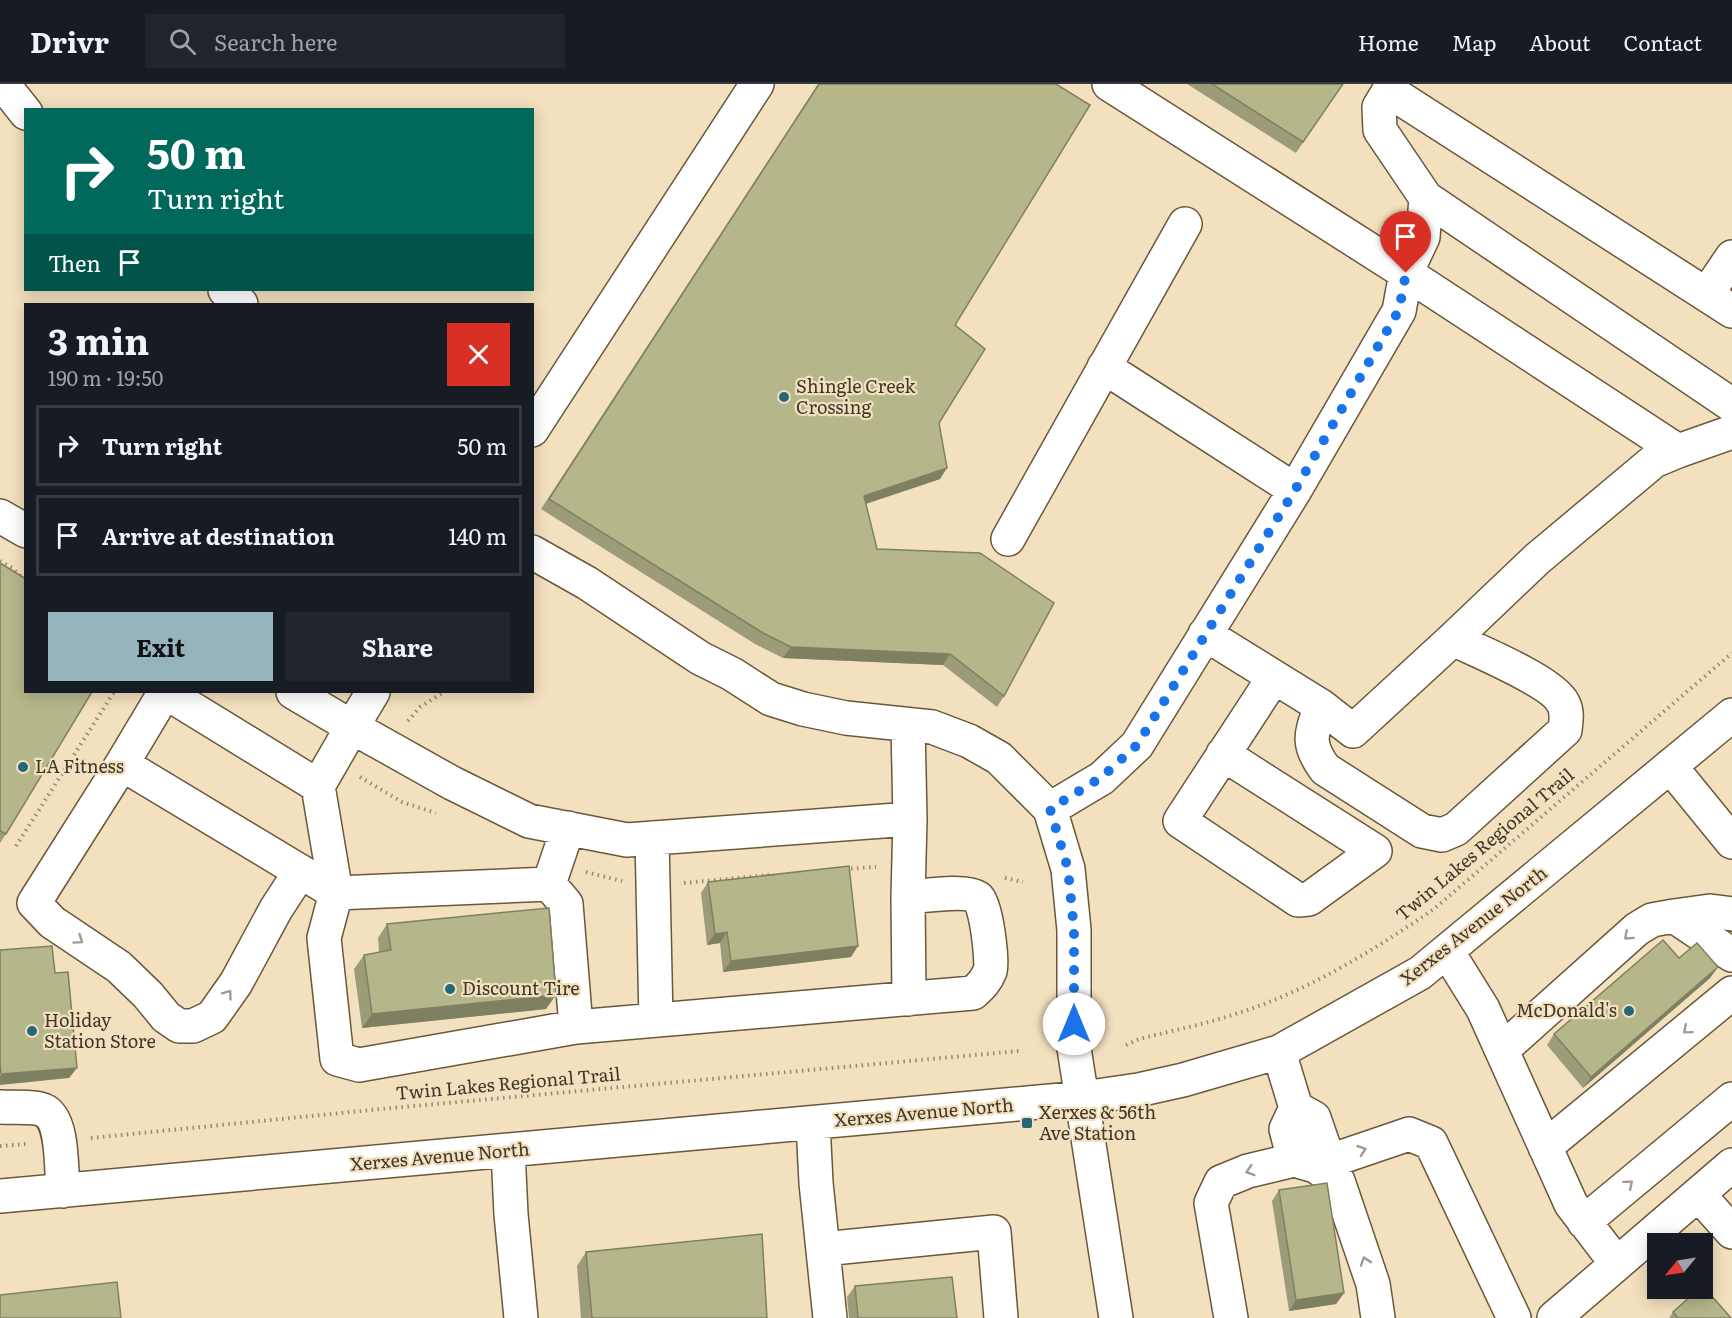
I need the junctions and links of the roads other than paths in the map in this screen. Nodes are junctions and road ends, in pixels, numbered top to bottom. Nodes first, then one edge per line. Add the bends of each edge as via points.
1 (3, 84) edge
2 (757, 84) edge
3 (1109, 84) edge
4 (1391, 88) edge
5 (24, 110) edge
6 (1426, 198) junction
7 (1185, 224) dead end
8 (1732, 256) edge
9 (1406, 273) junction
10 (226, 291) edge
11 (241, 303) edge
12 (1719, 303) edge
13 (1104, 368) junction
14 (1732, 405) edge
15 (534, 427) edge
16 (1732, 432) edge
17 (1678, 451) junction
18 (1295, 490) junction
19 (0, 516) edge
20 (24, 530) edge
21 (1008, 539) dead end
22 (534, 553) edge
23 (1205, 634) junction
24 (1453, 639) junction
25 (1274, 677) junction
26 (164, 693) edge
27 (167, 693) edge
28 (295, 693) edge
29 (373, 693) edge
30 (1321, 706) junction
31 (1732, 715) edge
32 (908, 725) junction
33 (352, 727) junction
34 (1223, 754) junction
35 (122, 764) junction
36 (1670, 766) junction
37 (318, 786) junction
38 (1050, 809) junction
39 (910, 819) junction
40 (568, 828) junction
41 (652, 838) junction
42 (1732, 842) edge
43 (300, 872) junction
44 (549, 884) junction
45 (336, 893) junction
46 (908, 897) junction
47 (1732, 914) edge
48 (1674, 916) junction
49 (1447, 951) junction
50 (1732, 955) edge
51 (1732, 993) edge
52 (909, 999) junction
53 (656, 1020) junction
54 (576, 1027) junction
55 (1502, 1050) junction
56 (1279, 1052) junction
57 (1083, 1098) junction
58 (1732, 1099) edge
59 (0, 1107) edge
60 (813, 1123) junction
61 (1545, 1147) junction
62 (508, 1151) junction
63 (1304, 1163) junction
64 (1732, 1165) edge
65 (63, 1191) junction
66 (1698, 1194) junction
67 (0, 1196) edge
68 (1584, 1221) junction
69 (1732, 1232) edge
70 (823, 1249) junction
71 (1617, 1264) junction
72 (1573, 1312) edge
73 (520, 1318) edge
74 (830, 1318) edge
75 (1001, 1318) edge
76 (1116, 1318) edge
77 (1231, 1318) edge
78 (1378, 1318) edge
79 (1514, 1318) edge

1 - 5 street
2 - 15 street
3 - 9 street
4 - 6 street via 1379,107 1380,130
4 - 12 street
6 - 9 street via 1424,237
6 - 14 street
7 - 13 street
8 - 12 street
9 - 17 street
9 - 18 street via 1399,310
10 - 11 street
13 - 18 street
13 - 21 street
16 - 17 street
17 - 24 street via 1654,461 1606,499
18 - 23 street
19 - 20 street
22 - 32 street via 771,699 824,713
23 - 25 street
23 - 38 street via 1137,745 1102,777
24 - 30 street via 1353,731
24 - 30 street via 1539,681 1563,701 1567,714 1565,730 1456,829 1442,835 1422,831 1325,769 1315,756 1311,734
25 - 30 street
25 - 34 street
26 - 35 street
27 - 37 street
28 - 33 street
29 - 33 street
31 - 36 street, Xerxes Avenue North
32 - 38 street via 932,728 969,741 999,758
32 - 39 street
33 - 37 street
33 - 40 street via 452,783 529,820
34 - 34 street via 1180,821 1298,900 1309,899 1375,851
35 - 43 street
35 -> 43 street via 34,903 52,922 119,967 166,1017 180,1026 193,1026 212,1017
36 - 42 street
36 - 49 street, Xerxes Avenue North
37 - 45 street
38 - 57 street via 1068,869 1074,930 1074,1048
39 - 41 street
39 - 46 street
40 - 41 street via 627,840
40 - 44 street
41 - 53 street
43 - 45 street
44 - 45 street
44 - 54 street via 566,904
45 - 54 street via 324,938 337,1059 359,1065
46 - 52 street
46 - 52 street via 966,894 978,898 985,908 991,968 985,982 973,993
47 - 48 street via 1710,911
48 - 50 street
48 -> 55 street via 1652,920 1637,929
49 - 55 street via 1483,1009
49 - 56 street, Xerxes Avenue North via 1420,973
51 -> 61 street
52 - 53 street
53 - 54 street
55 - 61 street
56 - 57 street, Xerxes Avenue North via 1183,1080
56 - 63 street via 1296,1108 1286,1129
57 - 60 street, Xerxes Avenue North
57 - 76 street
68 -> 58 street
59 - 65 street via 44,1110 55,1120
60 - 62 street, Xerxes Avenue North
60 - 70 street
61 - 68 street via 1571,1204
62 - 65 street, Xerxes Avenue North
62 - 73 street
63 -> 77 street via 1248,1171 1221,1182 1211,1203
78 -> 63 street via 1373,1284 1338,1181
63 -> 79 street via 1409,1134 1431,1143
64 - 66 street
65 - 67 street, Xerxes Avenue North
66 - 69 street
66 - 71 street
68 - 71 street
70 - 74 street
70 - 75 street via 994,1232
71 - 72 street

